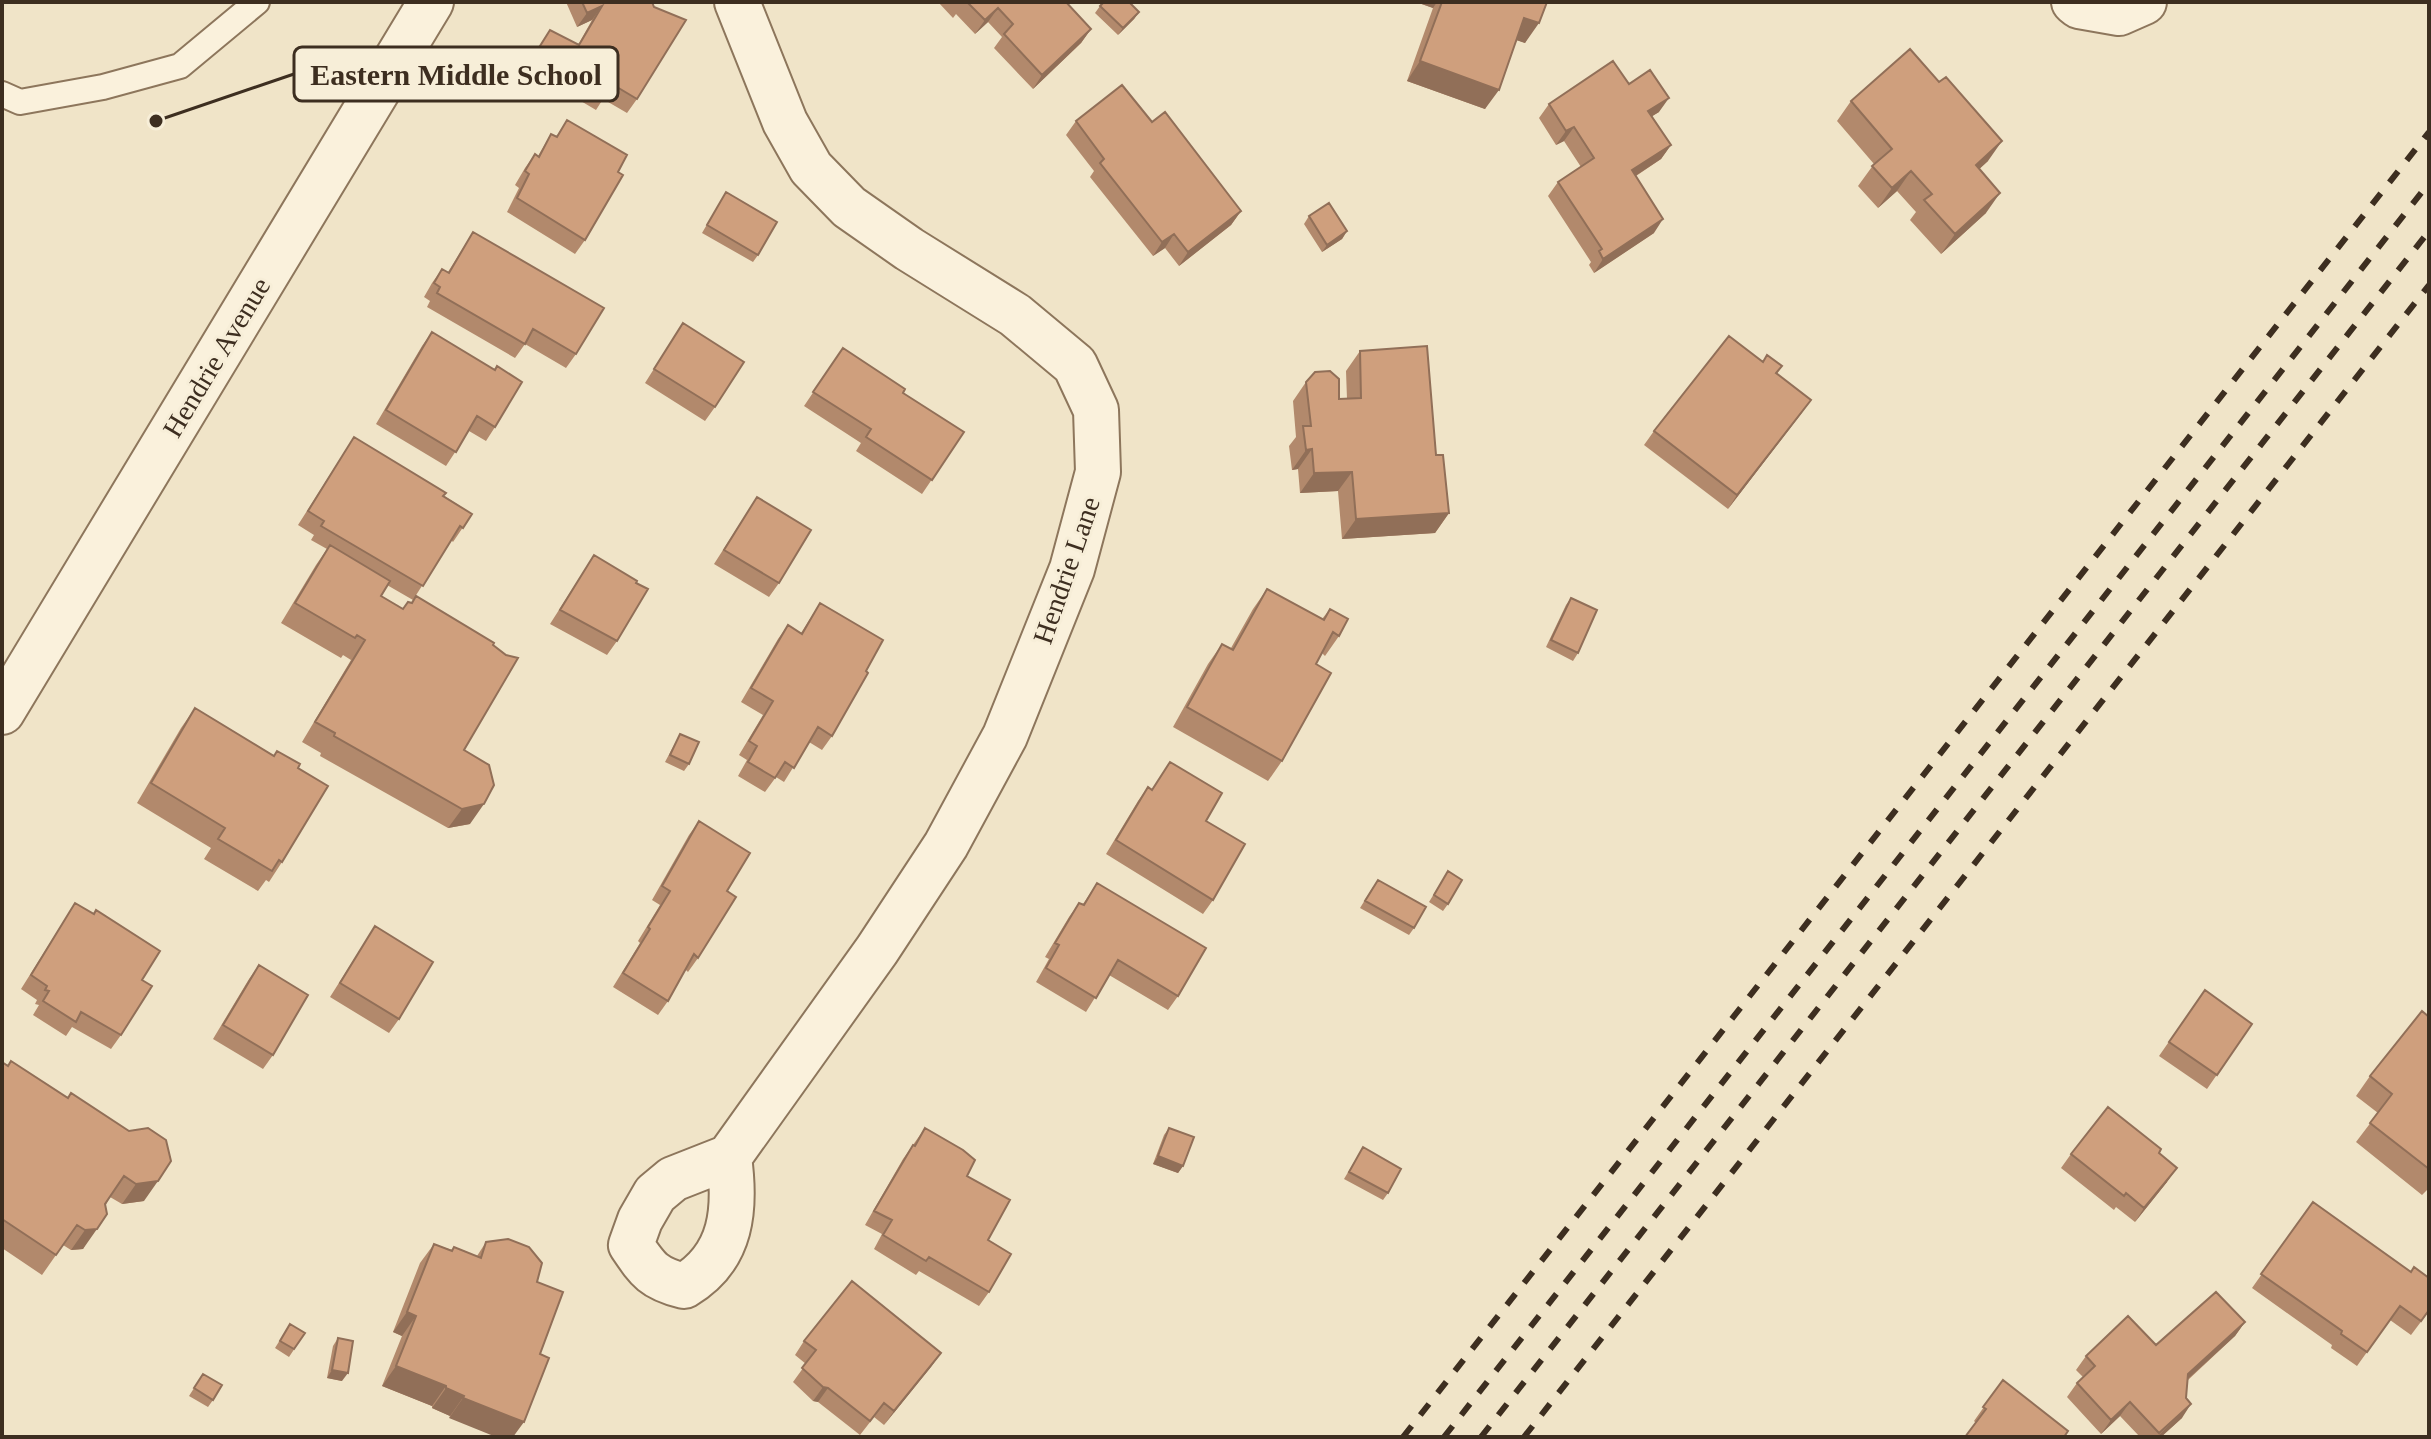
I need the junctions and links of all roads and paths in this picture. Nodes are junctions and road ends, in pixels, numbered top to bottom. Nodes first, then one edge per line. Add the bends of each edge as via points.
1 (257, 2) edge
2 (431, 2) edge
3 (737, 2) edge
4 (2074, 2) edge
5 (2144, 2) edge
6 (2, 94) edge
7 (2, 712) edge
8 (729, 1157) dead end

1 - 6 lane via 180,66 20,102
2 - 7 street, Hendrie Avenue
3 - 8 street, Hendrie Lane via 785,122 811,168 849,207 1015,315 1075,365 1096,410 1098,472 1072,569 1010,722 946,845
4 - 5 street via 2119,13

